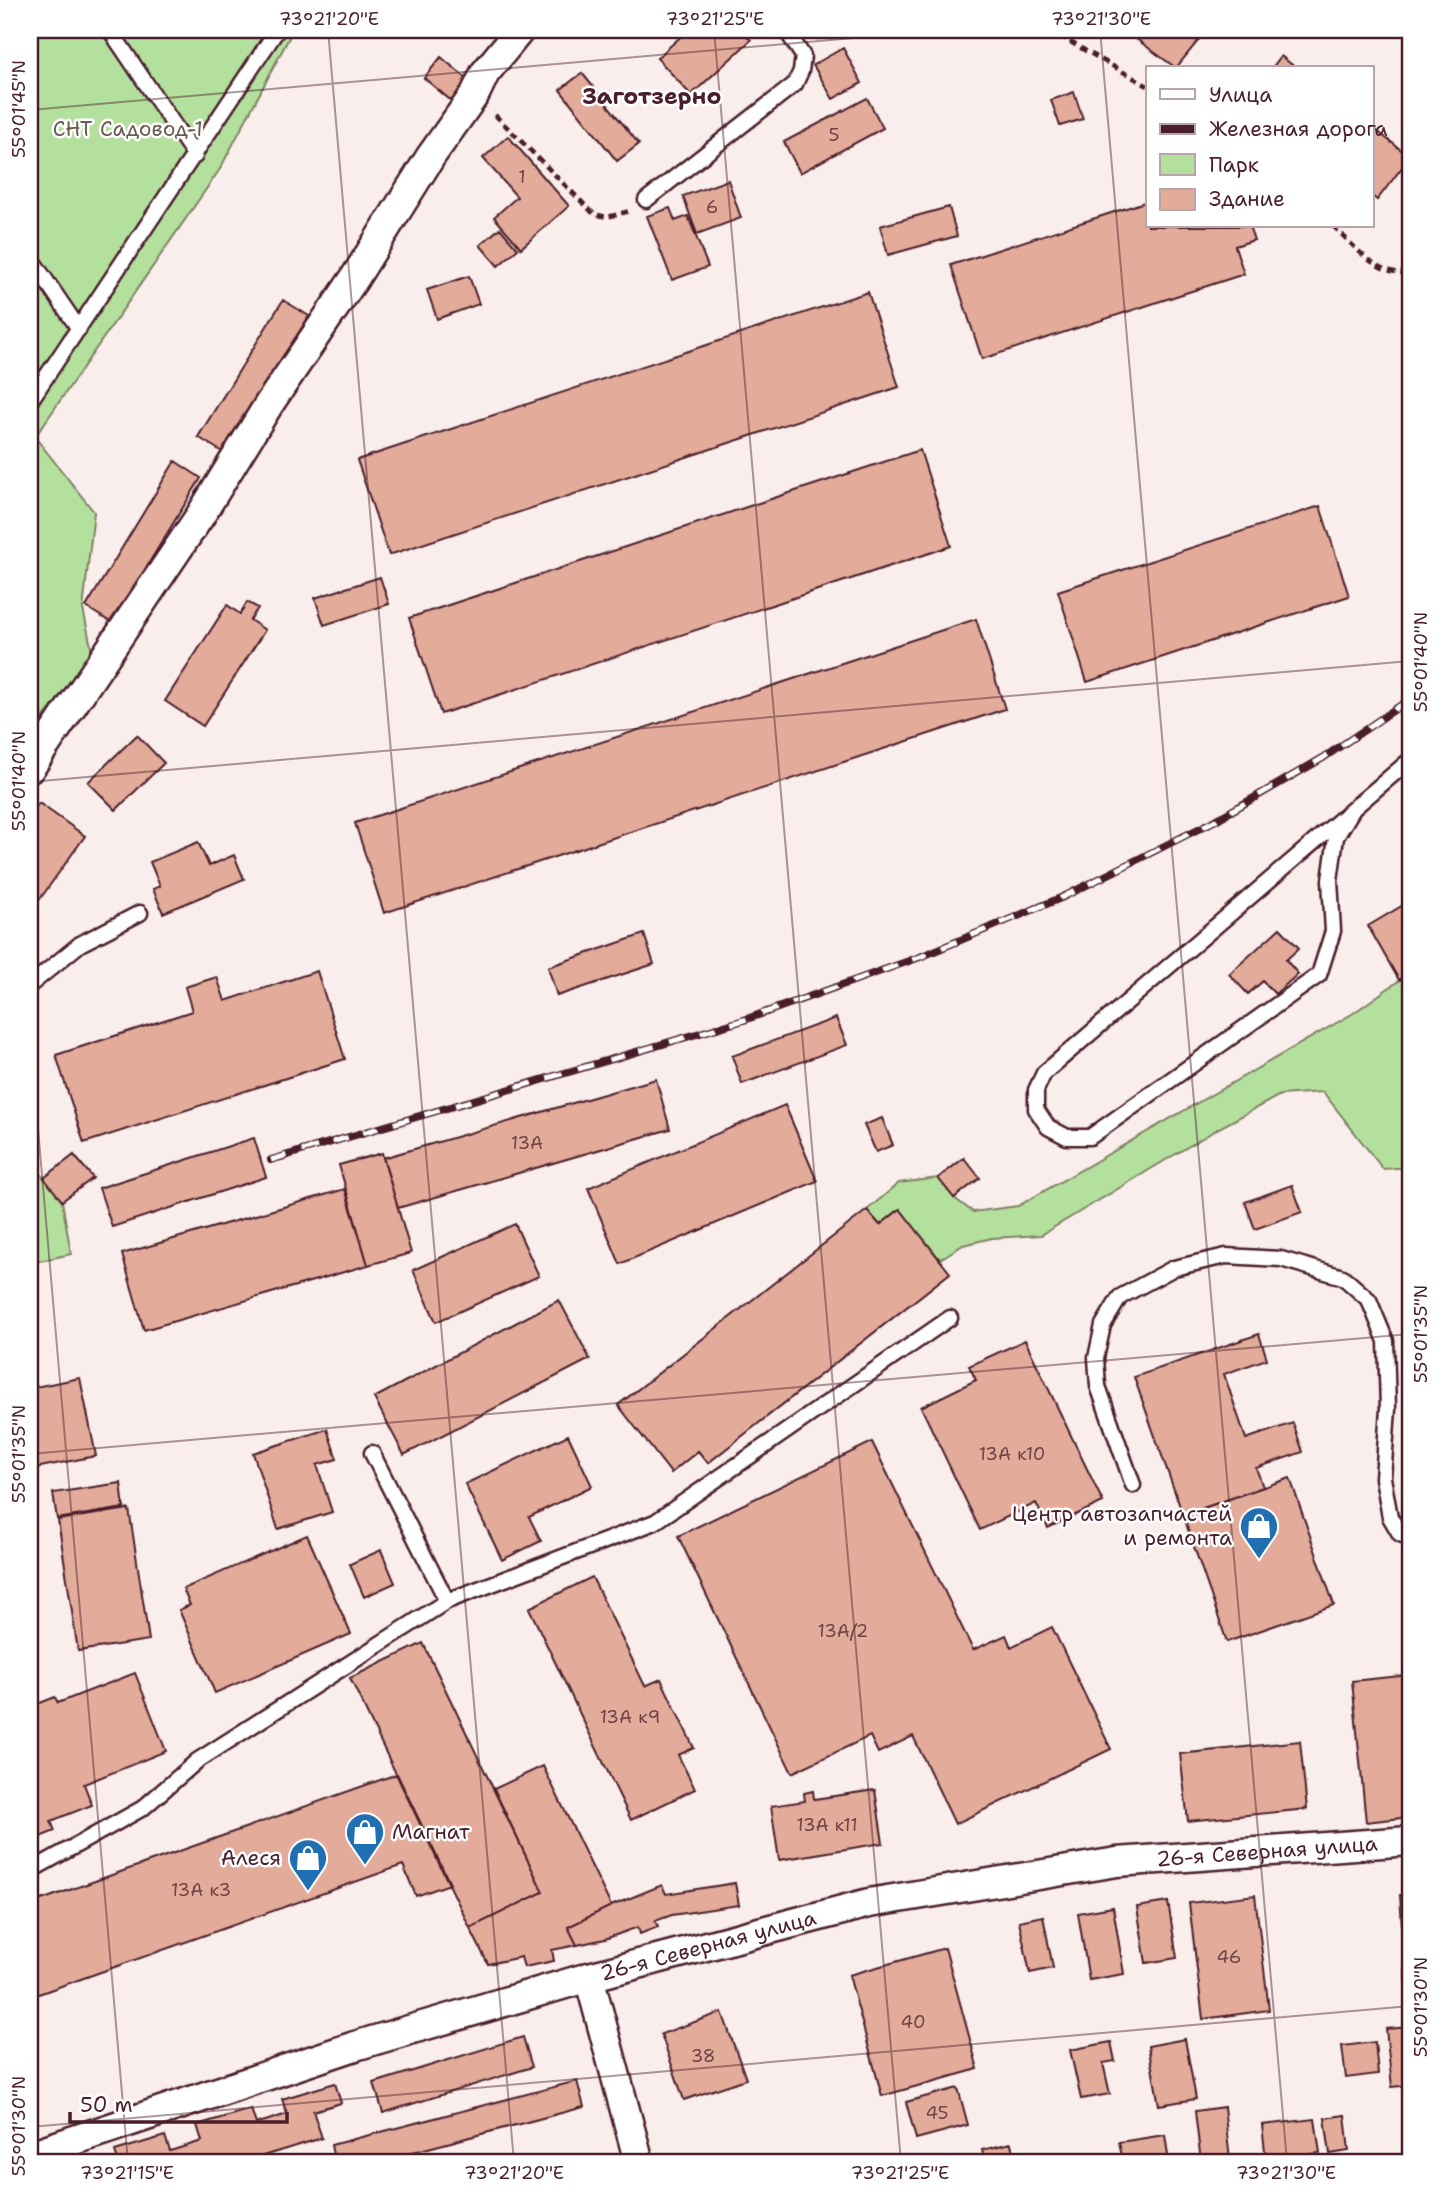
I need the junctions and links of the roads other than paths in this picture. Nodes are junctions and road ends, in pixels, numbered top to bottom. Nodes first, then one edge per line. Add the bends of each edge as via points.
1 (110, 30) edge
2 (277, 30) edge
3 (520, 30) edge
4 (786, 30) edge
5 (195, 156) junction
6 (646, 200) road end
7 (30, 257) edge
8 (79, 328) junction
9 (30, 401) edge
10 (1410, 760) edge
11 (30, 768) edge
12 (1353, 810) junction
13 (140, 913) dead end
14 (30, 985) edge
15 (950, 1318) dead end
16 (372, 1453) dead end
17 (1133, 1486) dead end
18 (1410, 1538) edge
19 (447, 1601) junction
20 (1410, 1841) edge
21 (30, 1871) edge
22 (589, 1977) junction
23 (30, 2155) edge
24 (639, 2162) edge

1 - 5 lane
2 - 5 lane
3 - 11 street via 485,73 200,516
4 - 6 lane via 803,56 795,84
5 - 8 lane
7 - 8 lane
8 - 9 lane
10 - 12 lane
12 - 12 lane via 1336,836 1330,880 1333,931 1319,975 1090,1138 1066,1137 1048,1128 1036,1109 1036,1090 1044,1073
13 - 14 lane via 79,944
15 - 19 lane via 655,1522
16 - 19 lane
17 - 18 lane via 1098,1387 1096,1358 1103,1325 1120,1297 1174,1268 1226,1256 1281,1259 1343,1278 1369,1300 1386,1341 1383,1478 1390,1517 1400,1534
19 - 21 lane via 197,1760 144,1808
20 - 22 street, 26-я Северная улица via 1117,1862 993,1882 869,1903
22 - 23 street, 26-я Северная улица via 355,2046
22 - 24 street

